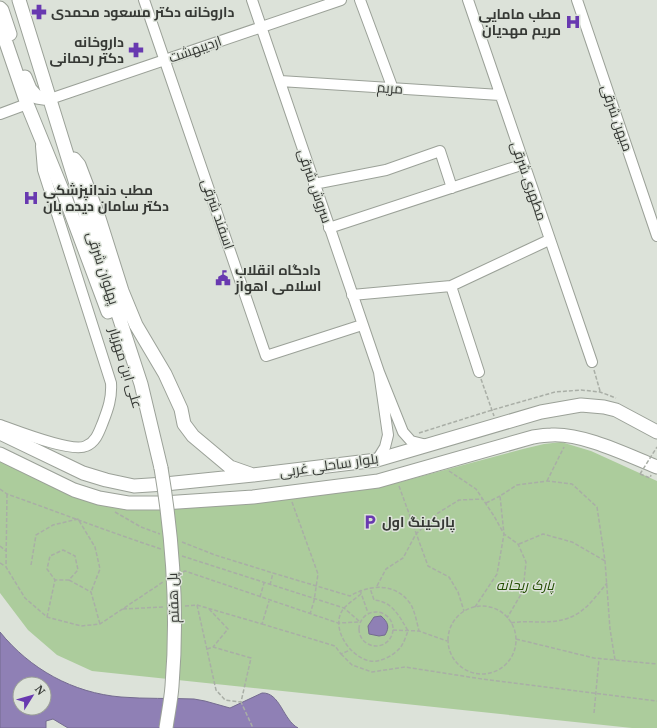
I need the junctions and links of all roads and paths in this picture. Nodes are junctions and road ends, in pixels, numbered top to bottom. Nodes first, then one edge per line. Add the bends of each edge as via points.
1 (19, 0) edge
2 (144, 0) edge
3 (252, 0) edge
4 (341, 0) edge
5 (360, 0) edge
6 (468, 0) edge
7 (577, 0) edge
8 (0, 8) edge
9 (0, 25) edge
10 (261, 26) junction
11 (165, 59) junction
12 (280, 82) junction
13 (393, 89) junction
14 (500, 95) junction
15 (50, 98) junction
16 (27, 104) junction
17 (0, 114) edge
18 (40, 136) junction
19 (65, 148) junction
20 (524, 164) junction
21 (314, 184) junction
22 (452, 188) junction
23 (65, 197) joint
24 (329, 228) junction
25 (657, 236) edge
26 (549, 240) junction
27 (451, 286) junction
28 (352, 295) junction
29 (362, 325) junction
30 (592, 362) joint
31 (379, 372) junction
32 (479, 372) joint
33 (604, 407) junction
34 (0, 425) edge
35 (497, 425) junction
36 (657, 432) edge
37 (0, 433) edge
38 (569, 436) junction
39 (428, 445) junction
40 (657, 446) edge
41 (0, 454) edge
42 (377, 460) junction
43 (438, 464) junction
44 (657, 467) edge
45 (157, 470) junction
46 (253, 475) junction
47 (395, 476) junction
48 (650, 478) dead end
49 (548, 481) junction
50 (288, 492) junction
51 (7, 494) dead end
52 (500, 496) junction
53 (482, 499) junction
54 (485, 503) junction
55 (416, 534) junction
56 (504, 534) junction
57 (518, 544) junction
58 (0, 546) edge
59 (6, 551) junction
60 (605, 561) junction
61 (0, 563) edge
62 (31, 565) dead end
63 (6, 567) junction
64 (178, 575) dead end
65 (55, 580) junction
66 (69, 580) junction
67 (165, 581) dead end
68 (264, 583) dead end
69 (606, 583) junction
70 (270, 585) dead end
71 (317, 586) junction
72 (377, 587) junction
73 (370, 588) junction
74 (360, 590) junction
75 (91, 592) junction
76 (361, 594) junction
77 (260, 597) junction
78 (269, 601) junction
79 (196, 605) junction
80 (182, 606) dead end
81 (166, 607) dead end
82 (475, 607) junction
83 (121, 609) junction
84 (209, 609) junction
85 (464, 611) junction
86 (368, 613) junction
87 (310, 614) junction
88 (47, 617) junction
89 (507, 618) junction
90 (360, 622) junction
91 (338, 623) junction
92 (511, 623) junction
93 (100, 624) junction
94 (262, 624) junction
95 (393, 630) junction
96 (408, 631) junction
97 (419, 631) junction
98 (516, 639) junction
99 (448, 641) junction
100 (213, 647) junction
101 (207, 649) junction
102 (351, 649) junction
103 (341, 654) junction
104 (599, 659) junction
105 (616, 660) junction
106 (657, 664) edge
107 (482, 675) junction
108 (482, 679) junction
109 (596, 693) junction
110 (657, 701) edge
111 (241, 702) junction
112 (594, 713) dead end
113 (158, 728) edge
114 (166, 728) edge
115 (253, 728) edge

1 - 15 main road, پهلوان شرقی
2 - 11 street, اسفند شرقی
3 - 10 street, سروش شرقی
4 - 10 street, اردیبهشت
5 - 13 street
6 - 14 street, مطهری شرقی
7 - 25 street, میهن شرقی
8 - 15 main road via 30,89 37,97
9 - 16 main road, پهلوان شرقی
10 - 11 street, اردیبهشت
10 - 12 street, سروش شرقی
11 - 15 street, اردیبهشت
11 - 29 street, اسفند شرقی via 266,356
12 - 13 street, مریم
12 - 21 street, سروش شرقی
13 - 14 street, مریم
14 - 20 street, مطهری شرقی
15 - 19 main road, پهلوان شرقی
16 - 17 street
16 - 18 main road, پهلوان شرقی
18 - 23 main road, پهلوان شرقی
18 - 34 street, پهلوان شرقی via 44,170 111,383 111,398 96,438 83,448 69,448
19 - 45 main road, پهلوان شرقی via 141,384
19 - 46 main road via 79,165 136,326 165,374 181,409 184,424 192,436 230,467
20 - 22 street
20 - 26 street, مطهری شرقی
21 - 22 street via 386,170 440,151
21 - 24 street, سروش شرقی
22 - 24 street
23 - 45 main road, علی ابن مهزیار via 105,302
24 - 28 street, سروش شرقی
26 - 27 street
26 - 30 street, مطهری شرقی
27 - 28 street
27 - 32 street
28 - 29 street, سروش شرقی
29 - 31 street, سروش شرقی
30 - 33 path
31 - 39 street via 403,432 411,441
31 - 42 street via 388,435 385,447
32 - 35 path
33 - 35 main road, بلوار ساحلی غربی via 581,405 541,412
33 - 36 main road, بلوار ساحلی غربی via 616,410
35 - 39 main road, بلوار ساحلی غربی
37 - 46 main road, بلوار ساحلی غربی via 83,473 134,486
38 - 43 main road, بلوار ساحلی غربی via 552,434 533,437
38 - 44 main road, بلوار ساحلی غربی via 596,443
38 - 49 path
39 - 42 main road, بلوار ساحلی غربی
40 - 48 path, bridge via 640,474
41 - 50 main road, بلوار ساحلی غربی via 74,490 128,503 253,497
42 - 46 main road, بلوار ساحلی غربی
43 - 47 main road, بلوار ساحلی غربی
43 - 53 path via 476,489
45 - 113 main road, پل هفتم via 166,609 164,686
45 - 114 main road, پل هفتم, bridge via 167,508 174,609 172,687
47 - 50 main road, بلوار ساحلی غربی via 378,481
47 - 55 path
49 - 52 path via 517,485
49 - 60 path via 572,484 598,508
50 - 71 path via 318,574
51 - 59 path
52 - 54 path
52 - 56 path
53 - 54 path
53 - 55 path via 460,500 438,512
54 - 56 path
55 - 72 path via 403,558 386,569
55 - 85 path via 428,566 449,577 458,592
56 - 57 path
56 - 82 path via 497,574
57 - 60 path via 543,534 572,542
57 - 89 path via 526,562 523,591
58 - 59 path
59 - 63 path
60 - 69 path
61 - 63 path
62 - 75 path via 36,535 53,525 78,519 95,547 100,570
63 - 88 path via 26,598
64 - 77 path via 184,571
65 - 66 path
65 - 66 path via 47,569 50,556 63,550 75,556 78,570
65 - 88 path
66 - 75 path
67 - 83 path
68 - 77 path
69 - 92 path via 588,606 571,618
69 - 105 path
70 - 71 path via 273,573
71 - 74 path via 350,596
71 - 87 path
72 - 73 path
72 - 97 path via 396,590 410,602
73 - 74 path
73 - 96 path via 374,600 380,600 396,610
74 - 76 path
75 - 93 path
76 - 86 path
76 - 91 path via 344,608
77 - 78 path
78 - 87 path
78 - 94 path
79 - 80 path
79 - 84 path
79 - 101 path
81 - 83 path
82 - 85 path
82 - 89 path via 487,607
83 - 93 path
84 - 94 path
84 - 100 path via 228,629
85 - 99 path via 449,629
86 - 90 path
86 - 95 path via 379,612 388,616
87 - 91 path
88 - 93 path via 81,626
89 - 92 path
90 - 91 path
90 - 95 path via 359,634 372,646 388,641
91 - 102 path via 342,636
92 - 98 path
94 - 103 path via 335,646
95 - 96 path
96 - 97 path
96 - 102 path via 401,647 384,659 370,661 356,655
97 - 99 path
98 - 104 path
98 - 107 path via 510,660 493,673
99 - 107 path via 454,661 462,668
100 - 101 path
100 - 111 path via 251,658
101 - 111 path via 216,690 225,700
102 - 103 path
103 - 108 path via 352,665 372,672 405,668
104 - 105 path
104 - 109 path
105 - 106 path
107 - 108 path
108 - 109 path
109 - 110 path
109 - 112 path
111 - 115 path

